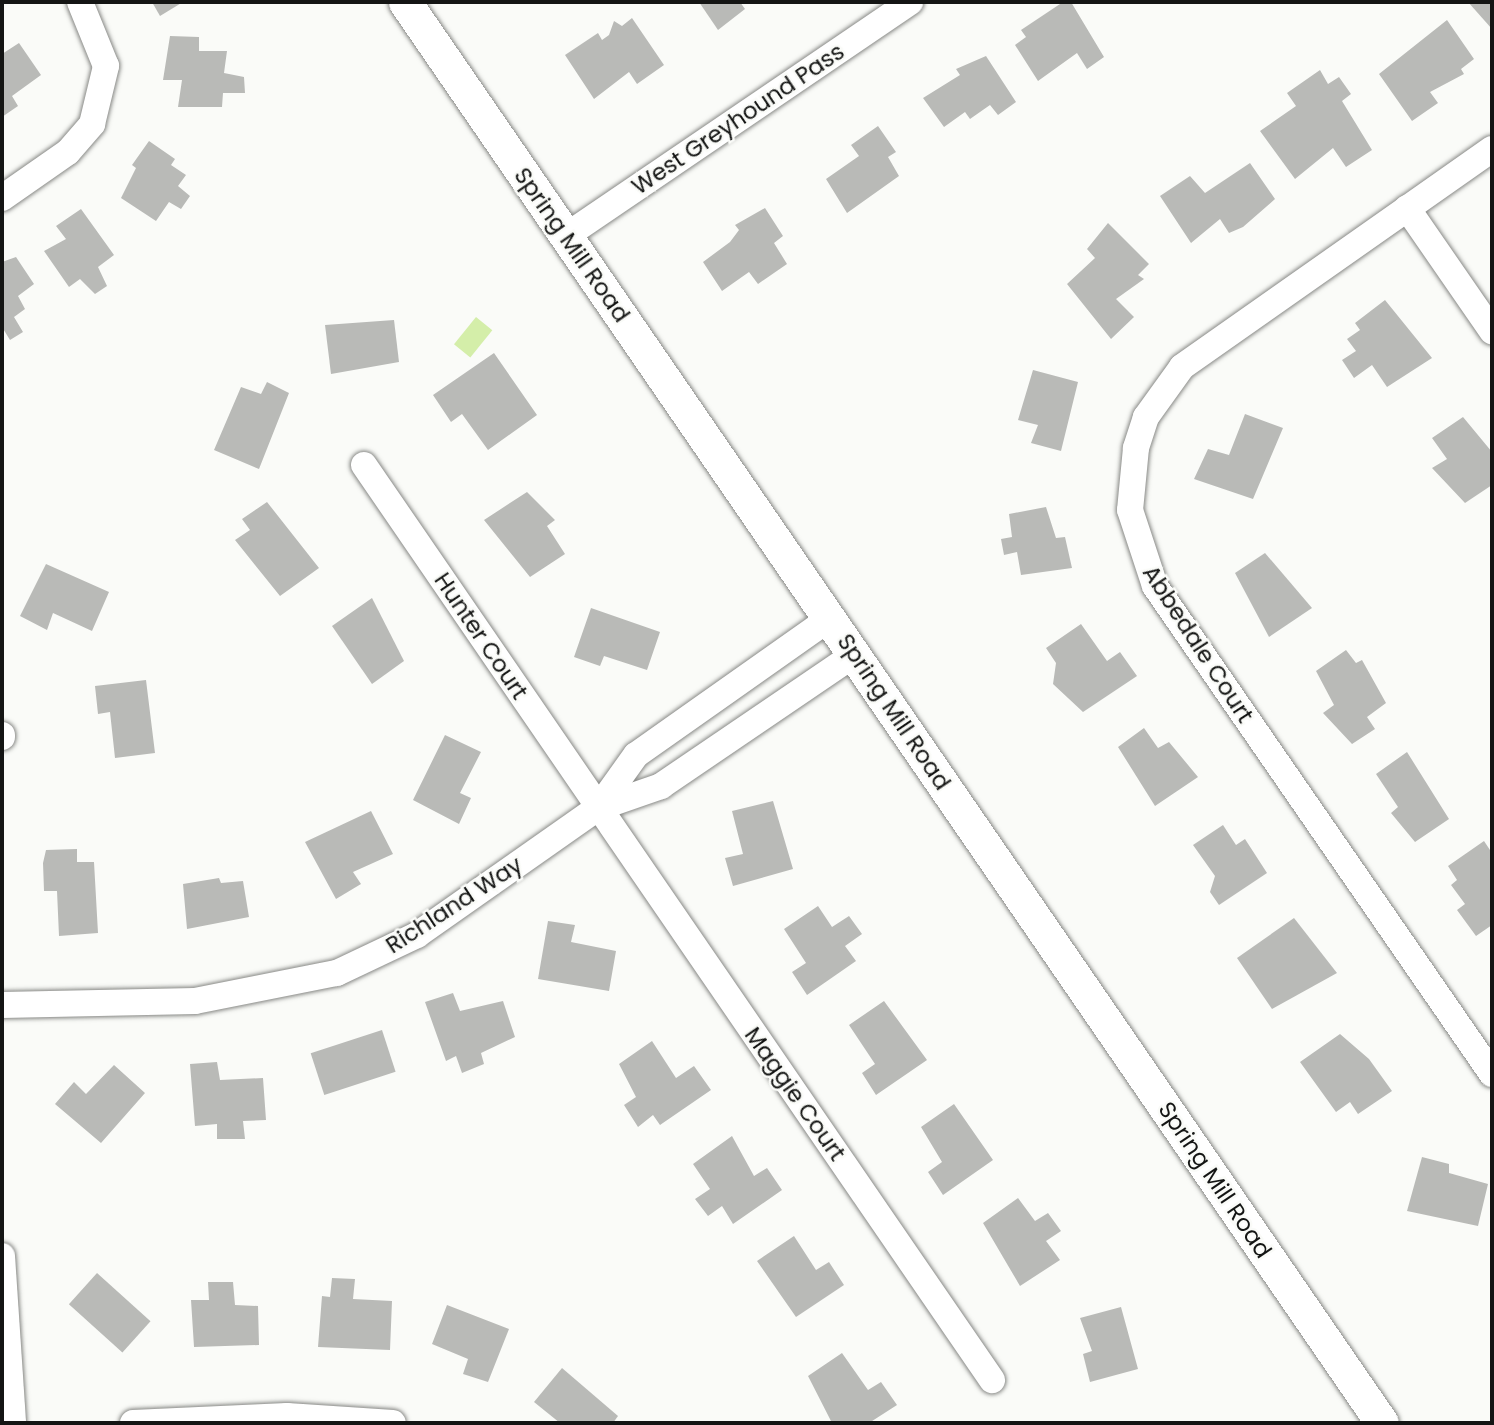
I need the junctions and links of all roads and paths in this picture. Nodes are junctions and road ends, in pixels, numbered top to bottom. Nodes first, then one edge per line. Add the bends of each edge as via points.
1 (80, 2) edge
2 (405, 2) edge
3 (910, 2) edge
4 (1492, 149) edge
5 (2, 198) edge
6 (1407, 208) junction
7 (566, 236) junction
8 (1492, 331) edge
9 (364, 465) dead end
10 (830, 618) junction
11 (855, 654) junction
12 (598, 808) junction
13 (2, 1005) edge
14 (1492, 1074) edge
15 (2, 1256) edge
16 (992, 1380) dead end
17 (13, 1423) edge
18 (133, 1423) edge
19 (393, 1423) edge
20 (1382, 1423) edge

1 - 5 street via 105,60 104,92 85,136
2 - 7 street, Spring Mill Road
3 - 7 street, West Greyhound Pass
4 - 6 street, Abbedale Court
6 - 8 street
6 - 14 street, Abbedale Court via 1182,367 1146,417 1136,448 1130,510 1155,586
7 - 10 street, Spring Mill Road
9 - 12 street, Hunter Court
10 - 11 street, Spring Mill Road
10 - 12 street via 636,755
11 - 12 street, Richland Way via 661,786
11 - 20 street, Spring Mill Road
12 - 13 street, Richland Way via 416,935 324,977 195,1002
12 - 16 street, Maggie Court
15 - 17 street
18 - 19 street via 287,1416

